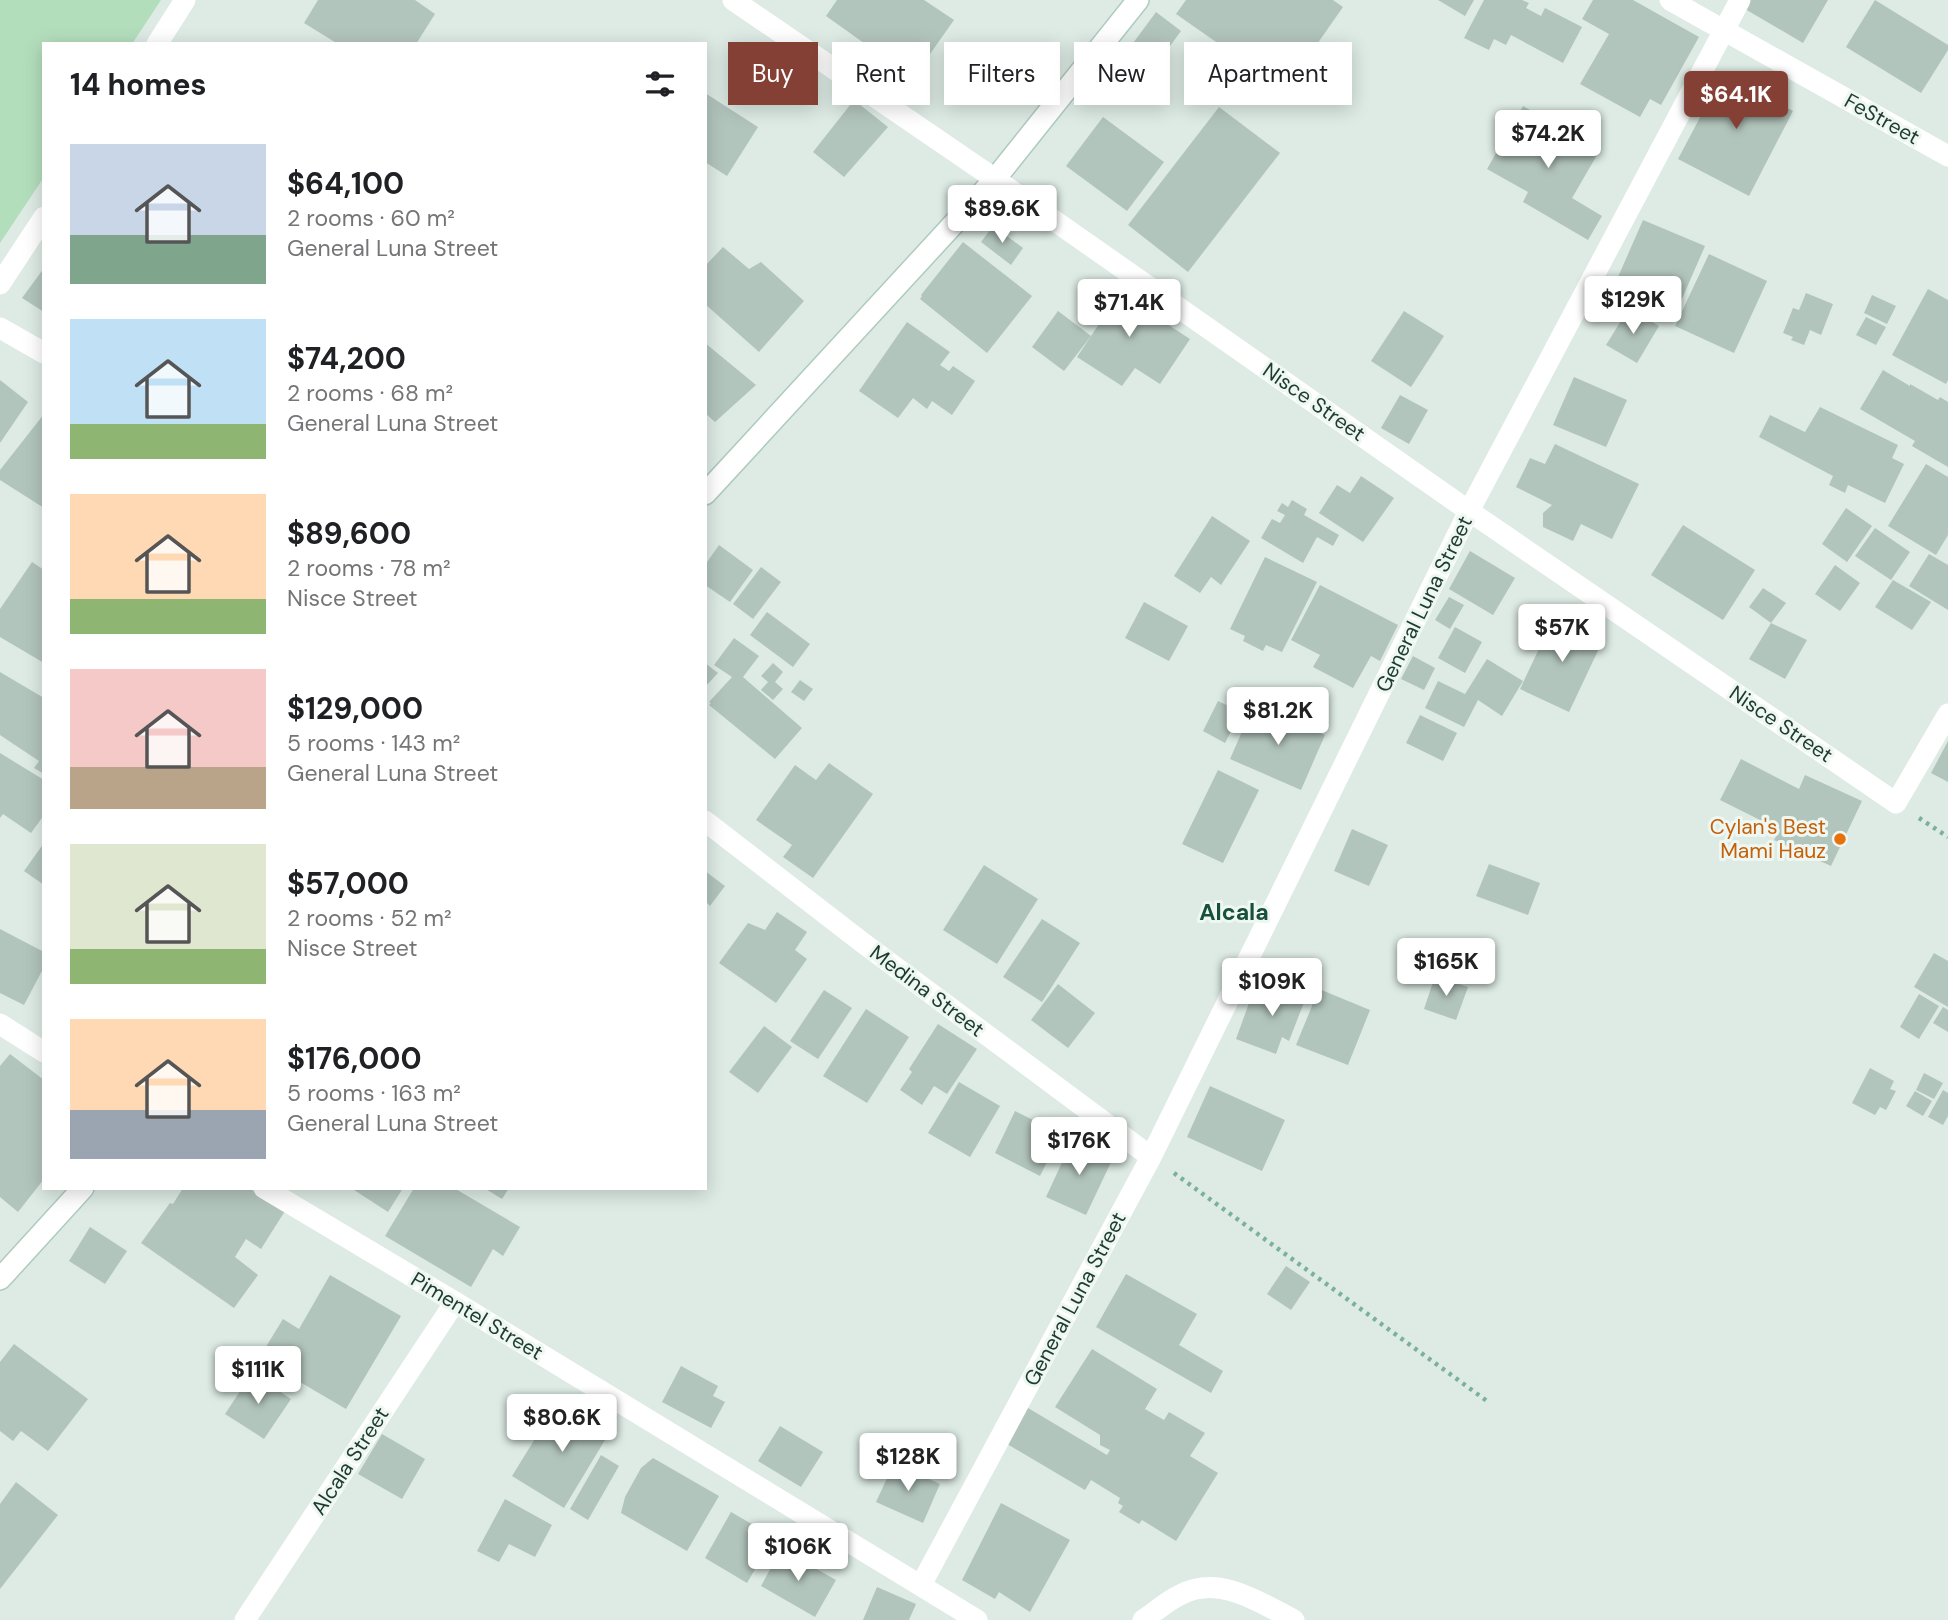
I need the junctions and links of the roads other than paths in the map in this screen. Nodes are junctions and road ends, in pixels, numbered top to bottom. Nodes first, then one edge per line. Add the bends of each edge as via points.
1 (185, 0) edge
2 (733, 0) edge
3 (1138, 0) edge
4 (1670, 0) edge
5 (1740, 0) edge
6 (1723, 31) junction
7 (158, 42) edge
8 (1948, 156) edge
9 (995, 179) junction
10 (42, 220) edge
11 (0, 284) edge
12 (0, 328) edge
13 (42, 352) edge
14 (707, 492) edge
15 (1469, 511) junction
16 (1948, 714) edge
17 (707, 823) edge
18 (0, 1024) edge
19 (42, 1051) edge
20 (1152, 1157) junction
21 (81, 1190) edge
22 (267, 1190) edge
23 (0, 1279) edge
24 (455, 1302) junction
25 (921, 1585) junction
26 (245, 1620) edge
27 (977, 1620) edge
28 (1143, 1620) edge
29 (1294, 1620) edge

1 - 7 street
2 - 9 street, Nisce Street
3 - 9 street
4 - 6 street, FeStreet
5 - 6 street, General Luna Street
6 - 8 street, FeStreet
6 - 15 street, General Luna Street
9 - 14 street
9 - 15 street, Nisce Street
10 - 11 street
12 - 13 street
15 - 16 street, Nisce Street via 1896,803
15 - 20 street, General Luna Street
17 - 20 street, Medina Street
18 - 19 street
20 - 25 street, General Luna Street
21 - 23 street
22 - 24 street, Pimentel Street
24 - 25 street, Pimentel Street
24 - 26 street, Alcala Street
25 - 27 street, Pimentel Street
28 - 29 street via 1181,1594 1206,1586 1228,1588

